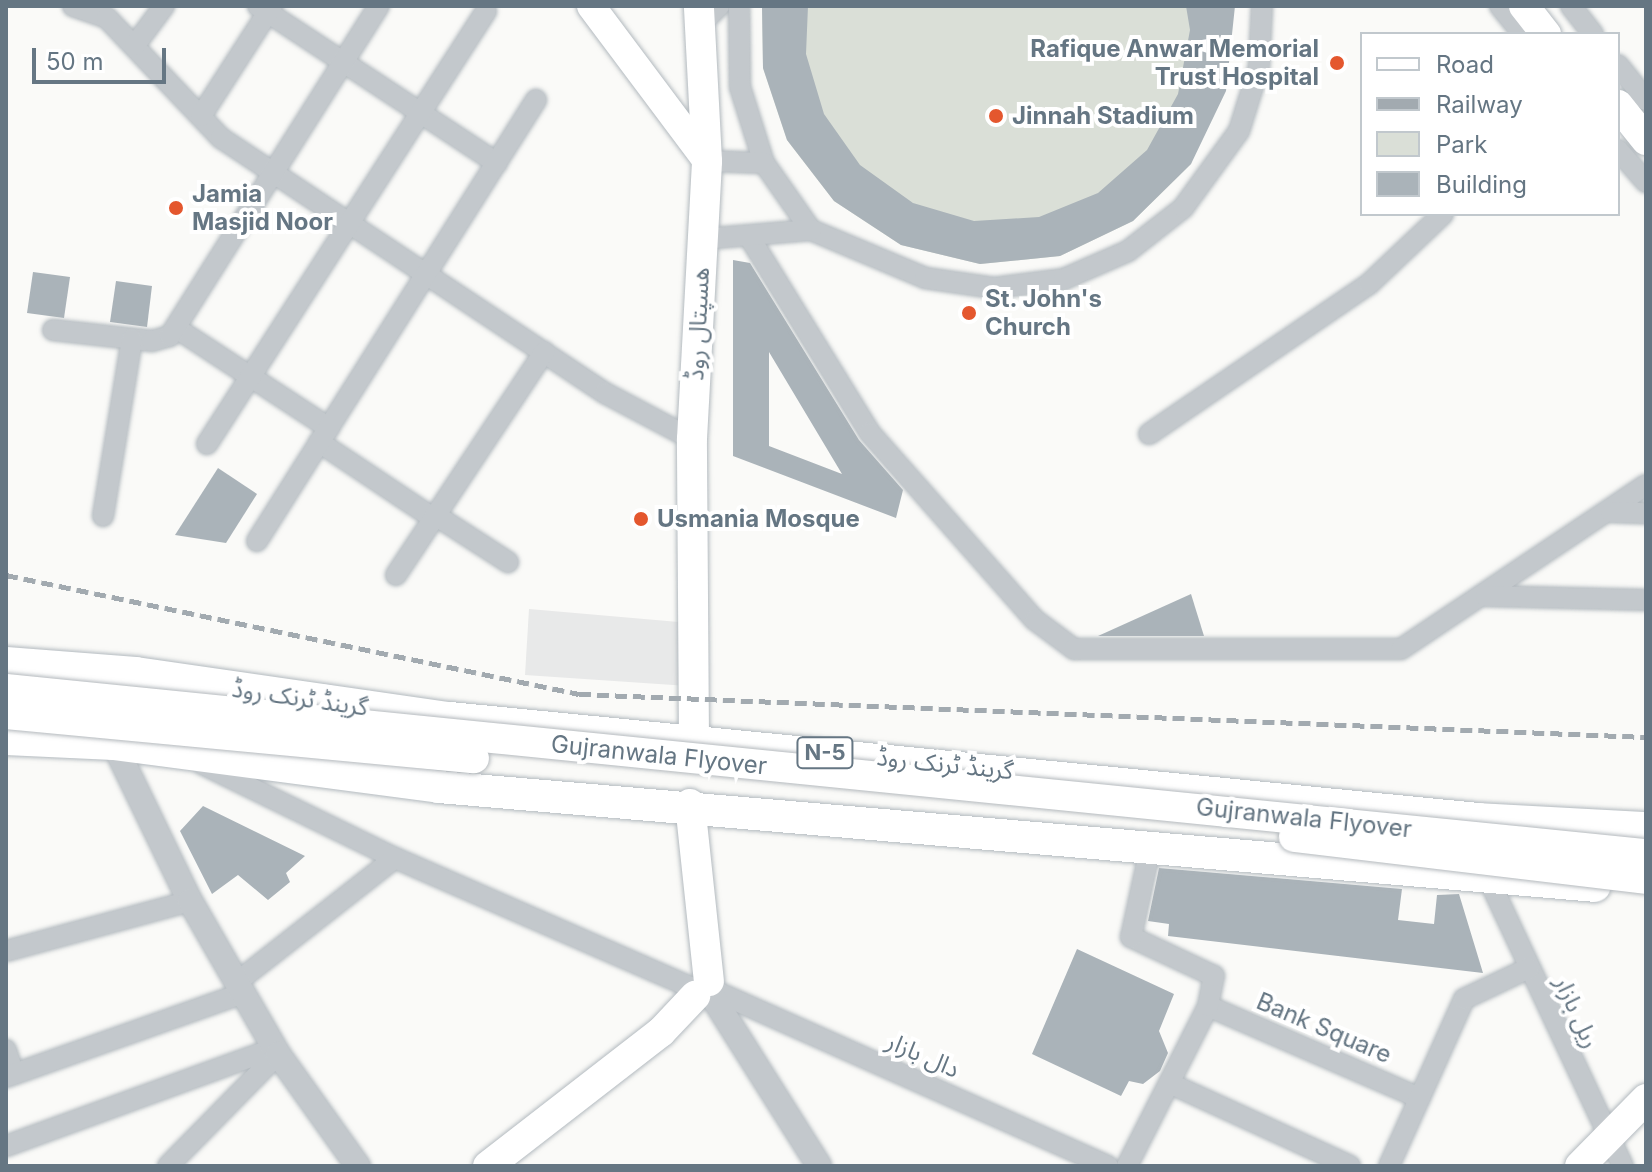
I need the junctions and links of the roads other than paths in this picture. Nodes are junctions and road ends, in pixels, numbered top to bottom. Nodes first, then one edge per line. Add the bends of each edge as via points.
1 (73, 6) edge
2 (164, 6) edge
3 (379, 6) edge
4 (591, 6) edge
5 (739, 6) edge
6 (1262, 6) edge
7 (1500, 6) edge
8 (1524, 6) edge
9 (1539, 6) edge
10 (1571, 6) edge
11 (266, 8) edge
12 (486, 11) dead end
13 (706, 12) edge
14 (1521, 32) edge
15 (1544, 32) edge
16 (1559, 32) edge
17 (1591, 32) edge
18 (135, 45) junction
19 (343, 61) junction
20 (1620, 68) edge
21 (536, 100) dead end
22 (1646, 100) edge
23 (1620, 108) edge
24 (421, 112) junction
25 (201, 116) junction
26 (1620, 124) edge
27 (1646, 140) edge
28 (1620, 152) edge
29 (1646, 157) edge
30 (707, 161) junction
31 (497, 163) junction
32 (764, 163) junction
33 (275, 174) junction
34 (1646, 182) edge
35 (1441, 216) edge
36 (349, 224) junction
37 (811, 230) junction
38 (750, 238) junction
39 (703, 239) junction
40 (426, 274) junction
41 (176, 328) junction
42 (53, 330) dead end
43 (132, 339) junction
44 (544, 352) junction
45 (251, 378) junction
46 (1149, 434) dead end
47 (324, 435) junction
48 (692, 439) junction
49 (207, 444) dead end
50 (1646, 485) edge
51 (1611, 512) junction
52 (1646, 513) edge
53 (103, 516) dead end
54 (434, 516) junction
55 (257, 541) dead end
56 (508, 562) dead end
57 (396, 575) dead end
58 (1486, 596) junction
59 (1646, 600) edge
60 (6, 663) edge
61 (6, 689) edge
62 (6, 714) edge
63 (450, 718) junction
64 (6, 739) edge
65 (694, 740) junction
66 (114, 744) junction
67 (180, 754) junction
68 (986, 768) junction
69 (439, 787) junction
70 (690, 804) junction
71 (1646, 828) edge
72 (988, 830) junction
73 (1150, 849) junction
74 (1646, 854) edge
75 (395, 858) junction
76 (1488, 878) junction
77 (1646, 879) edge
78 (1646, 890) edge
79 (190, 901) junction
80 (6, 951) edge
81 (1529, 968) junction
82 (240, 987) junction
83 (706, 994) junction
84 (1208, 1006) junction
85 (6, 1050) edge
86 (276, 1051) junction
87 (10, 1075) edge
88 (1169, 1083) junction
89 (1420, 1098) junction
90 (1646, 1099) edge
91 (1606, 1140) junction
92 (6, 1146) edge
93 (168, 1166) edge
94 (358, 1166) edge
95 (488, 1166) edge
96 (514, 1166) edge
97 (819, 1166) edge
98 (1108, 1166) edge
99 (1127, 1166) edge
100 (1350, 1166) edge
101 (1389, 1166) edge
102 (1580, 1166) edge
103 (1623, 1166) edge

1 - 18 street via 107,18
2 - 18 street
3 - 19 street
4 - 30 main road
5 - 32 street via 740,87
6 - 37 street via 1259,67 1239,131 1183,208 1128,251 1064,279 994,288 925,278
7 - 14 street
8 - 15 main road
9 - 16 main road
10 - 17 street
11 - 19 street
11 - 25 street
12 - 24 street
13 - 30 main road, ھسپتال روڈ
18 - 25 street
19 - 24 street
19 - 33 street
20 - 22 street
21 - 31 street
23 - 27 main road
24 - 31 street
24 - 36 street
25 - 33 street
26 - 29 main road
28 - 34 street
30 - 32 street
30 - 39 main road, ھسپتال روڈ
31 - 40 street
32 - 37 street
33 - 36 street
33 - 41 street
35 - 46 street via 1369,284
36 - 40 street
36 - 45 street
37 - 38 street
38 - 39 street
38 - 58 street via 870,433 1035,620 1074,649 1401,649
39 - 48 main road, ھسپتال روڈ
40 - 44 street
40 - 47 street
41 - 43 street via 161,340
41 - 45 street
42 - 43 street
43 - 53 street
44 - 48 street
44 - 54 street
45 - 47 street
45 - 49 street
47 - 54 street
47 - 55 street
48 - 65 main road, ھسپتال روڈ
50 - 51 street
51 - 52 street
51 - 58 street
54 - 56 street
54 - 57 street
58 - 59 street
60 - 63 highway, گرینڈ ٹرنک روڈ / N-5 via 136,673
61 - 74 main road, Gujranwala Flyover, bridge
62 - 77 main road, Gujranwala Flyover, bridge via 1270,835
63 - 65 highway, گرینڈ ٹرنک روڈ / N-5
63 - 69 highway
64 - 66 highway
65 - 68 highway, گرینڈ ٹرنک روڈ / N-5
66 - 67 highway
66 - 79 street
67 - 69 highway
67 - 75 street, دال بازار
68 - 71 highway, گرینڈ ٹرنک روڈ / N-5 via 1478,819
68 - 72 highway
69 - 70 highway
70 - 72 highway
70 - 83 main road
72 - 73 highway
73 - 76 highway
73 - 84 street via 1131,937 1209,971
75 - 82 street
75 - 83 street, دال بازار
76 - 78 highway
76 - 81 street, ریل بازار
79 - 80 street
79 - 82 street
81 - 89 street via 1464,999
81 - 91 street, ریل بازار
82 - 86 street
82 - 87 street
83 - 95 main road
83 - 96 main road
83 - 97 street
83 - 98 street, دال بازار
84 - 88 street
84 - 89 street, Bank Square
85 - 87 street
86 - 92 street
86 - 93 street
86 - 94 street
88 - 99 street
88 - 100 street
89 - 101 street
90 - 91 main road
91 - 102 main road
91 - 103 street, ریل بازار

